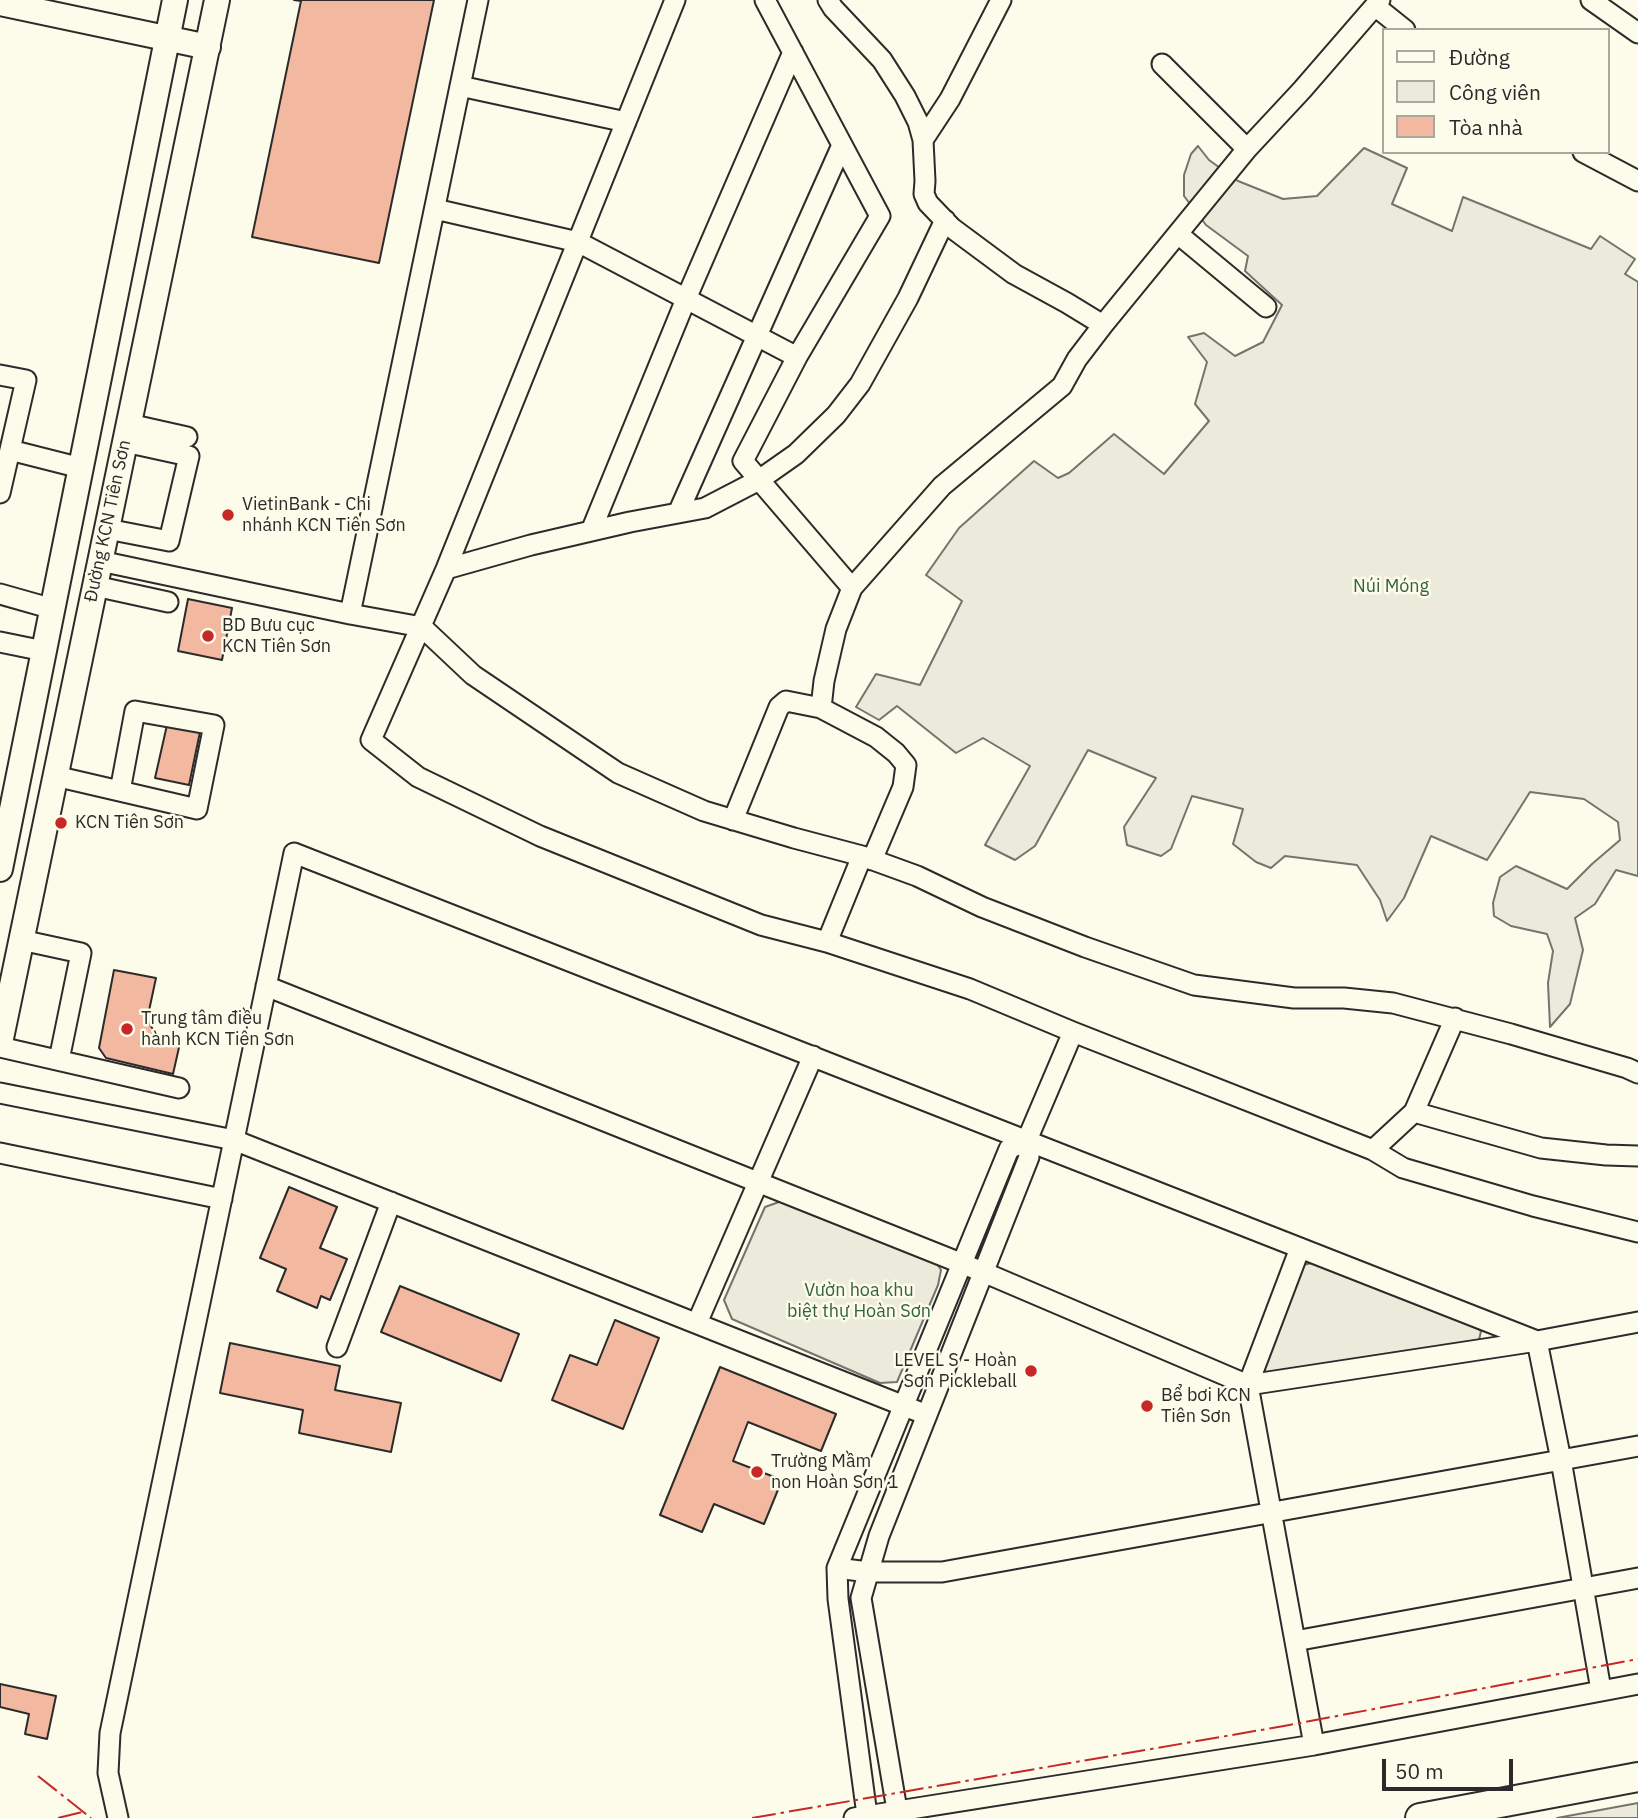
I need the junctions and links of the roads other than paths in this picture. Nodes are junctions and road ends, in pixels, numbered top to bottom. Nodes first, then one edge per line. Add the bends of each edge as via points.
1 (478, 0) edge
2 (674, 0) edge
3 (765, 0) edge
4 (828, 0) edge
5 (1000, 0) edge
6 (1591, 0) edge
7 (170, 1) edge
8 (0, 3) edge
9 (1378, 3) edge
10 (216, 5) edge
11 (1403, 28) edge
12 (1638, 33) edge
13 (168, 38) junction
14 (208, 47) junction
15 (793, 52) junction
16 (1162, 64) dead end
17 (460, 86) junction
18 (626, 122) junction
19 (923, 140) junction
20 (842, 145) junction
21 (1247, 149) junction
22 (1588, 154) edge
23 (1638, 181) edge
24 (435, 209) junction
25 (945, 220) junction
26 (1178, 234) junction
27 (578, 242) junction
28 (686, 299) junction
29 (1266, 307) dead end
30 (1103, 325) junction
31 (757, 336) junction
32 (797, 357) junction
33 (0, 374) edge
34 (127, 433) junction
35 (187, 437) dead end
36 (10, 450) junction
37 (81, 468) junction
38 (759, 480) junction
39 (0, 493) edge
40 (678, 513) junction
41 (107, 529) junction
42 (591, 531) junction
43 (100, 561) junction
44 (446, 569) junction
45 (95, 586) junction
46 (852, 588) junction
47 (0, 594) edge
48 (168, 602) dead end
49 (53, 609) junction
50 (350, 614) junction
51 (422, 627) junction
52 (0, 642) edge
53 (44, 651) junction
54 (821, 708) junction
55 (55, 776) junction
56 (120, 791) junction
57 (733, 820) junction
58 (867, 858) junction
59 (0, 869) edge
60 (827, 942) junction
61 (13, 953) edge
62 (266, 986) junction
63 (1455, 1018) junction
64 (1073, 1032) junction
65 (0, 1045) edge
66 (813, 1056) junction
67 (59, 1060) junction
68 (1638, 1073) edge
69 (179, 1087) dead end
70 (0, 1093) edge
71 (1414, 1112) junction
72 (1027, 1139) junction
73 (234, 1140) junction
74 (1373, 1150) junction
75 (0, 1153) edge
76 (1638, 1156) edge
77 (758, 1181) junction
78 (222, 1199) junction
79 (391, 1202) junction
80 (1638, 1232) edge
81 (1300, 1248) junction
82 (962, 1263) junction
83 (984, 1272) junction
84 (1638, 1322) edge
85 (697, 1323) junction
86 (1537, 1341) junction
87 (338, 1347) dead end
88 (1248, 1385) junction
89 (904, 1405) junction
90 (927, 1415) junction
91 (1638, 1446) edge
92 (1561, 1460) junction
93 (1271, 1512) junction
94 (837, 1569) junction
95 (868, 1572) junction
96 (1638, 1578) edge
97 (1584, 1588) junction
98 (1295, 1641) junction
99 (1638, 1684) edge
100 (1601, 1690) junction
101 (1314, 1745) junction
102 (1638, 1777) edge
103 (897, 1810) junction
104 (861, 1816) edge
105 (118, 1818) edge
106 (1420, 1818) edge

1 - 17 street
2 - 18 street
3 - 15 street
4 - 19 street via 882,60 905,96
5 - 19 street via 950,99
6 - 12 street
7 - 10 main road
7 - 13 main road, Đường KCN Tiên Sơn
8 - 13 main road
9 - 11 street
9 - 21 street
10 - 14 main road, Đường KCN Tiên Sơn
13 - 14 main road
13 - 37 main road, Đường KCN Tiên Sơn
14 - 34 main road, Đường KCN Tiên Sơn
15 - 20 street
15 - 28 street
16 - 21 street
17 - 18 street
17 - 24 street
18 - 27 street
19 - 25 street via 923,194
20 - 31 street
20 - 32 street via 880,216
21 - 26 street
22 - 23 street
24 - 27 street
24 - 50 street
25 - 30 street via 1014,274
25 - 38 street via 860,384 796,454
26 - 29 street
26 - 30 street
27 - 28 street
27 - 44 street
28 - 31 street
28 - 42 street
30 - 46 street via 1062,386 942,486
31 - 32 street
31 - 40 street
32 - 38 street via 743,461
33 - 36 street via 26,380
34 - 35 street
34 - 41 main road, Đường KCN Tiên Sơn
34 - 41 street via 189,456 169,541
36 - 37 street
36 - 39 street
37 - 49 main road, Đường KCN Tiên Sơn
38 - 40 street via 705,508
38 - 46 street
40 - 42 street
41 - 43 main road, Đường KCN Tiên Sơn
42 - 44 street
43 - 45 main road, Đường KCN Tiên Sơn
43 - 50 street
44 - 51 street
45 - 48 street
45 - 55 main road, Đường KCN Tiên Sơn
46 - 54 street via 836,629
47 - 49 street
49 - 53 main road, Đường KCN Tiên Sơn
50 - 51 street
51 - 57 street via 473,675 618,773
51 - 60 street via 371,740 418,777 540,836 647,880 761,925
52 - 53 street
53 - 59 main road, Đường KCN Tiên Sơn
54 - 57 street via 786,701 779,706
54 - 58 street via 876,737 906,765 903,787
55 - 56 street
55 - 61 main road, Đường KCN Tiên Sơn
56 - 56 street via 197,809 214,725 135,711
57 - 58 street
58 - 60 street
58 - 63 street via 1085,947 1195,985 1294,998 1393,1003
60 - 64 street via 970,989
61 - 65 main road, Đường KCN Tiên Sơn
61 - 67 street via 81,953
62 - 66 street via 294,853
62 - 73 street
62 - 77 street
63 - 68 street
63 - 71 street
64 - 72 street
64 - 74 street
65 - 67 street
66 - 72 street
66 - 77 street
67 - 69 street
70 - 73 street
71 - 74 street
71 - 76 street via 1541,1148
72 - 81 street
72 - 82 street via 1009,1149
72 - 83 street via 1029,1157
73 - 78 street
73 - 79 street
74 - 80 street via 1403,1168
75 - 78 street
77 - 82 street
77 - 85 street
78 - 105 street via 110,1733 108,1773
79 - 85 street
79 - 87 street
81 - 86 street
81 - 88 street
82 - 83 street
82 - 89 street
83 - 88 street
83 - 90 street
84 - 86 street
85 - 89 street
86 - 88 street
86 - 92 street
88 - 93 street
89 - 90 street
89 - 94 street
90 - 95 street
91 - 92 street
92 - 93 street
92 - 97 street
93 - 95 street via 942,1572
93 - 98 street
94 - 95 street
94 - 104 street
95 - 103 street via 860,1598
96 - 97 street
97 - 98 street
97 - 100 street
98 - 101 street
99 - 100 street
100 - 101 street
101 - 103 street
102 - 106 highway
103 - 104 street

